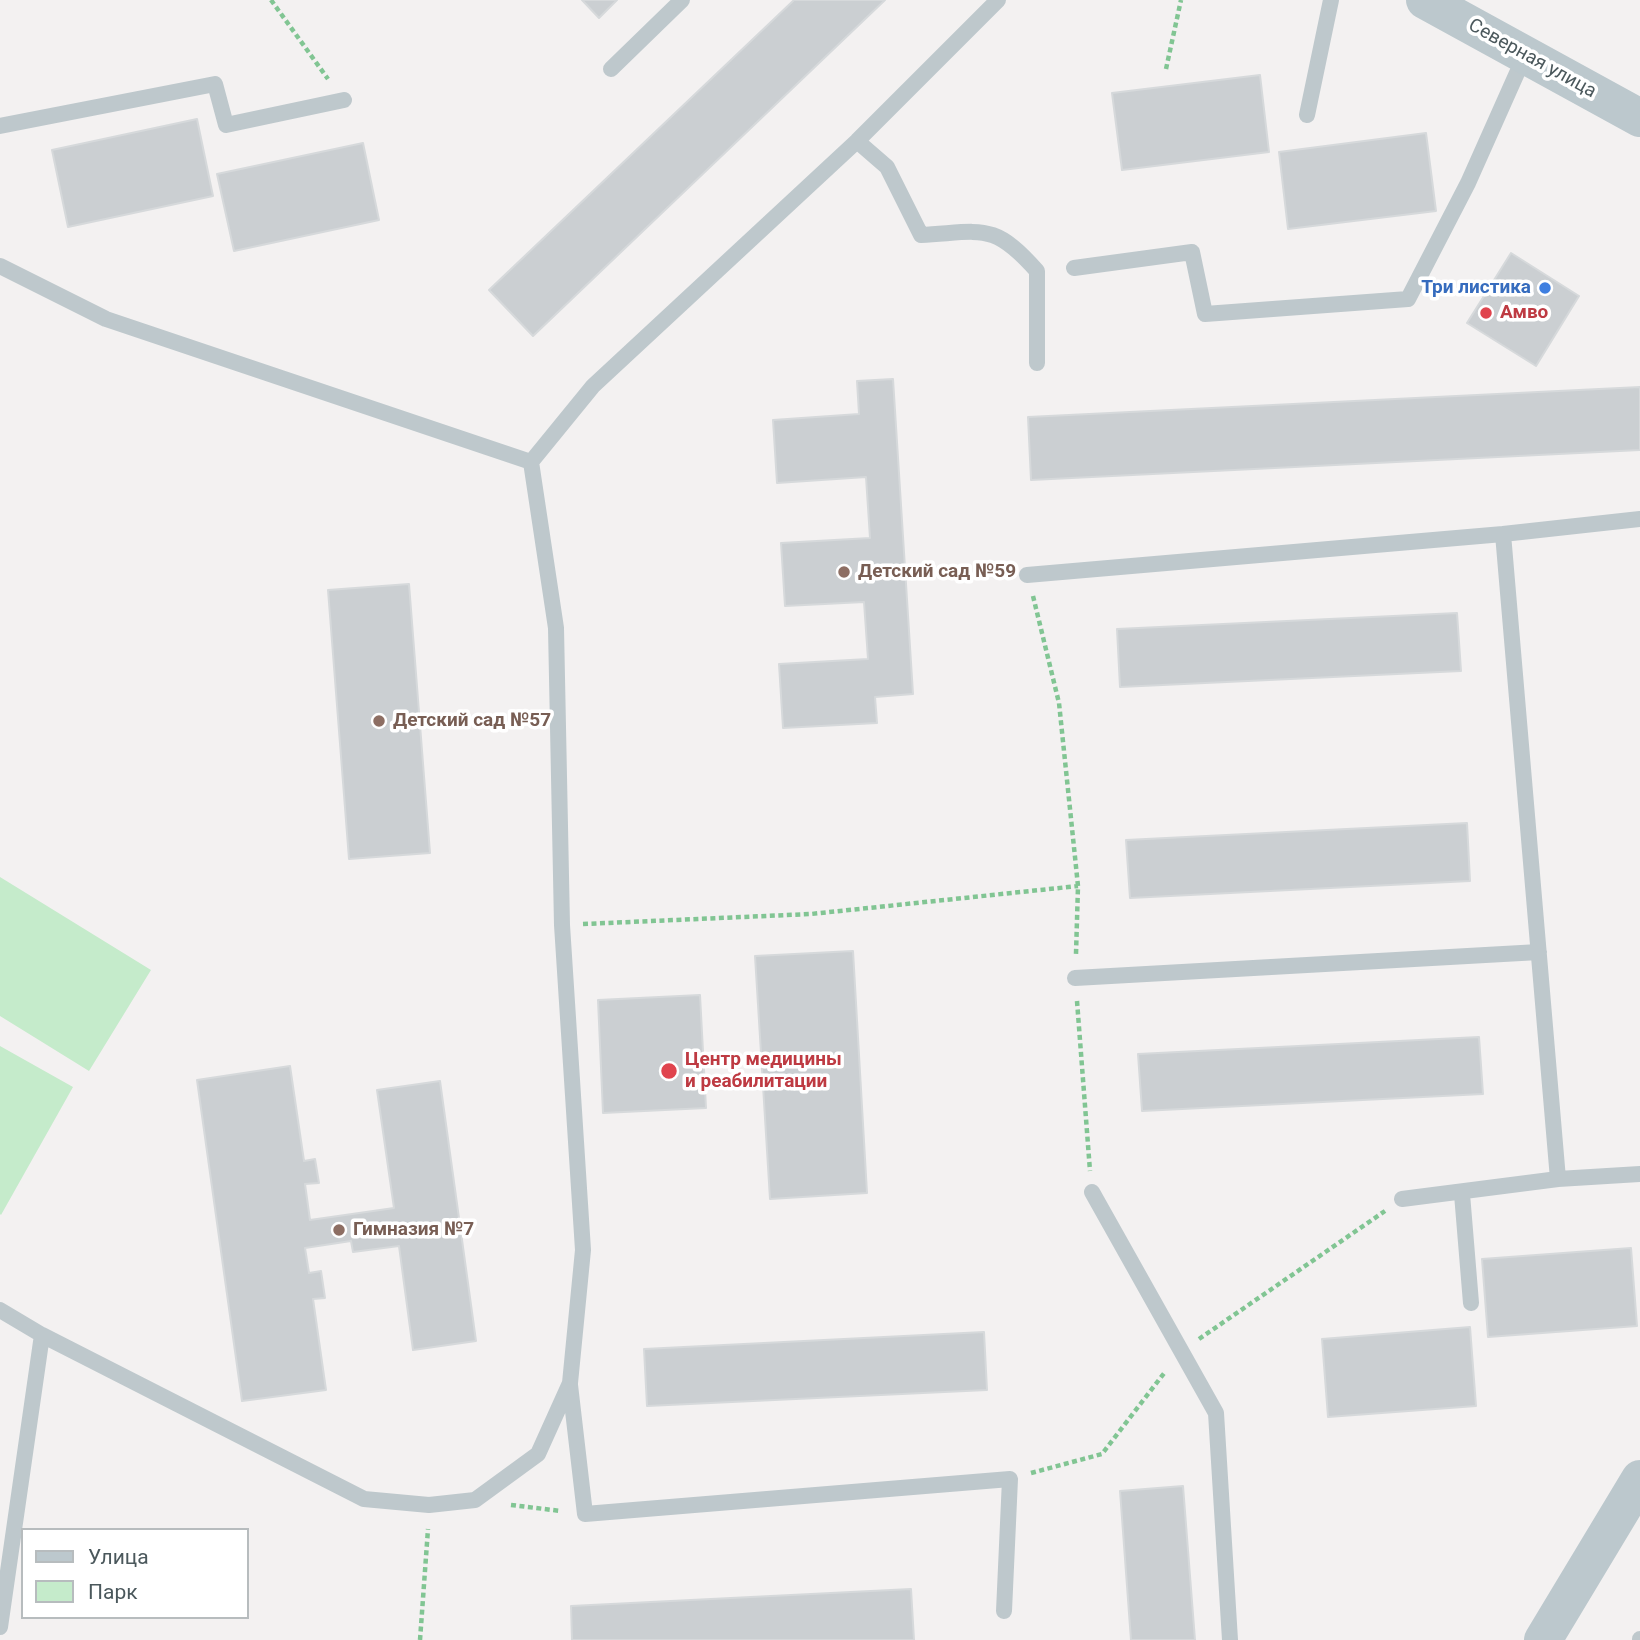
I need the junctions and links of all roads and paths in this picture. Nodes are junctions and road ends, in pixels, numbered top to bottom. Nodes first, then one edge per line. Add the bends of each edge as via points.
1 (271, 0) edge
2 (682, 0) edge
3 (998, 0) edge
4 (1181, 0) edge
5 (1331, 0) edge
6 (1425, 0) edge
7 (1525, 55) junction
8 (611, 69) dead end
9 (1166, 69) dead end
10 (344, 100) joint
11 (1307, 114) dead end
12 (1640, 118) edge
13 (0, 126) edge
14 (857, 141) junction
15 (0, 266) edge
16 (1074, 268) dead end
17 (1037, 363) dead end
18 (531, 462) junction
19 (1640, 519) edge
20 (1503, 534) junction
21 (1027, 575) joint
22 (1077, 886) junction
23 (562, 925) junction
24 (1539, 952) junction
25 (1075, 978) junction
26 (1640, 1174) edge
27 (1559, 1179) junction
28 (1091, 1192) joint
29 (1462, 1194) junction
30 (1402, 1199) dead end
31 (1471, 1303) dead end
32 (0, 1310) edge
33 (41, 1335) junction
34 (570, 1383) junction
35 (1640, 1479) edge
36 (475, 1500) junction
37 (429, 1505) junction
38 (585, 1514) junction
39 (5, 1551) edge
40 (1004, 1611) dead end
41 (0, 1627) edge
42 (420, 1640) edge
43 (1230, 1640) edge
44 (1543, 1640) edge

1 - 10 path
2 - 8 lane
3 - 14 lane
4 - 9 path
5 - 11 lane
6 - 7 street, Северная улица
7 - 12 street, Северная улица
7 - 16 lane via 1468,183 1408,299 1205,314 1192,251
10 - 13 lane via 226,125 215,84
14 - 17 lane via 887,167 921,235 988,231 1015,246 1037,271
14 - 18 lane via 593,386
15 - 18 lane via 106,319
18 - 23 lane via 556,628
19 - 20 lane
20 - 21 lane
20 - 24 lane
21 - 22 path via 1059,703
22 - 23 path via 811,914
22 - 25 path
23 - 34 lane via 583,1250
24 - 25 lane
24 - 27 lane
25 - 28 path
26 - 27 lane
27 - 29 lane
28 - 43 lane via 1216,1413
29 - 30 lane
29 - 31 lane
32 - 33 lane
33 - 37 lane via 363,1499
33 - 39 lane
34 - 36 lane via 538,1454
34 - 38 lane
35 - 44 street
36 - 37 lane
36 - 38 path
37 - 42 path
38 - 40 lane via 1010,1479
39 - 41 lane

